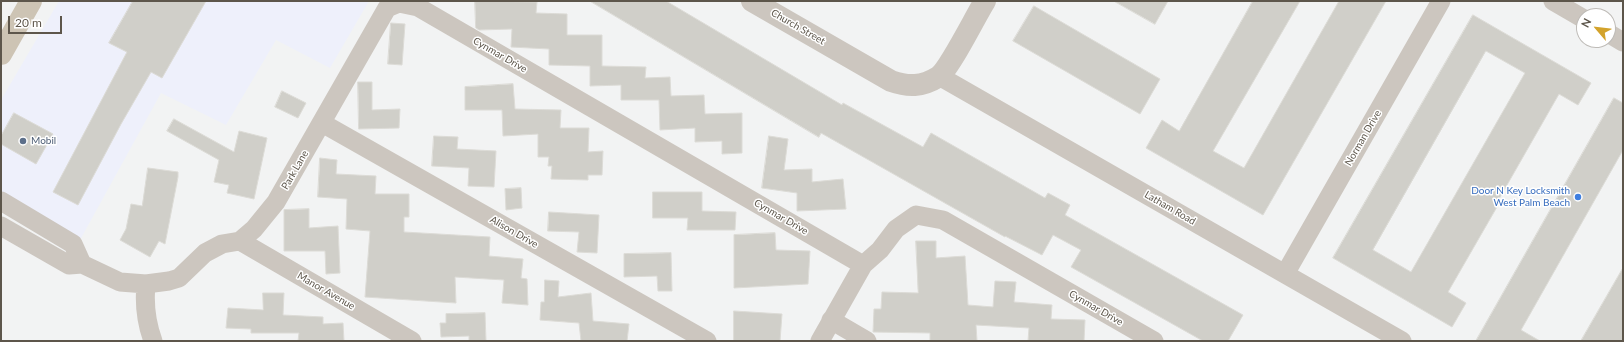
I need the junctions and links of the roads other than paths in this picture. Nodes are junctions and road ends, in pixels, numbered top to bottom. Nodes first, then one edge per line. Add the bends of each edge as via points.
1 (31, 1) edge
2 (752, 1) edge
3 (985, 1) edge
4 (1441, 1) edge
5 (1553, 1) edge
6 (399, 3) joint
7 (1576, 14) edge
8 (1, 54) edge
9 (939, 76) junction
10 (322, 123) junction
11 (1, 201) edge
12 (1, 226) edge
13 (240, 241) junction
14 (82, 264) junction
15 (863, 265) junction
16 (1285, 274) junction
17 (146, 284) junction
18 (831, 320) junction
19 (153, 341) edge
20 (412, 341) edge
21 (707, 341) edge
22 (820, 341) edge
23 (867, 341) edge
24 (1154, 341) edge
25 (1402, 341) edge

1 - 8 main road
2 - 9 street, Church Street via 891,81 904,86 917,86
3 - 9 street via 948,66
4 - 16 street, Norman Drive
5 - 7 street
6 - 10 street, Park Lane via 387,8
6 - 15 street, Cynmar Drive via 418,7
9 - 16 street, Latham Road
10 - 13 street, Park Lane via 276,202 254,229
10 - 21 street, Alison Drive
11 - 14 street via 73,244
12 - 14 street via 69,266
13 - 17 street via 222,244 205,253 179,278
13 - 20 street, Manor Avenue
14 - 17 street via 120,282
15 - 18 street
15 - 24 street, Cynmar Drive via 880,250 896,229 916,215 943,220
16 - 25 street, Latham Road
17 - 19 street via 144,303 148,329
18 - 22 street
18 - 23 street

